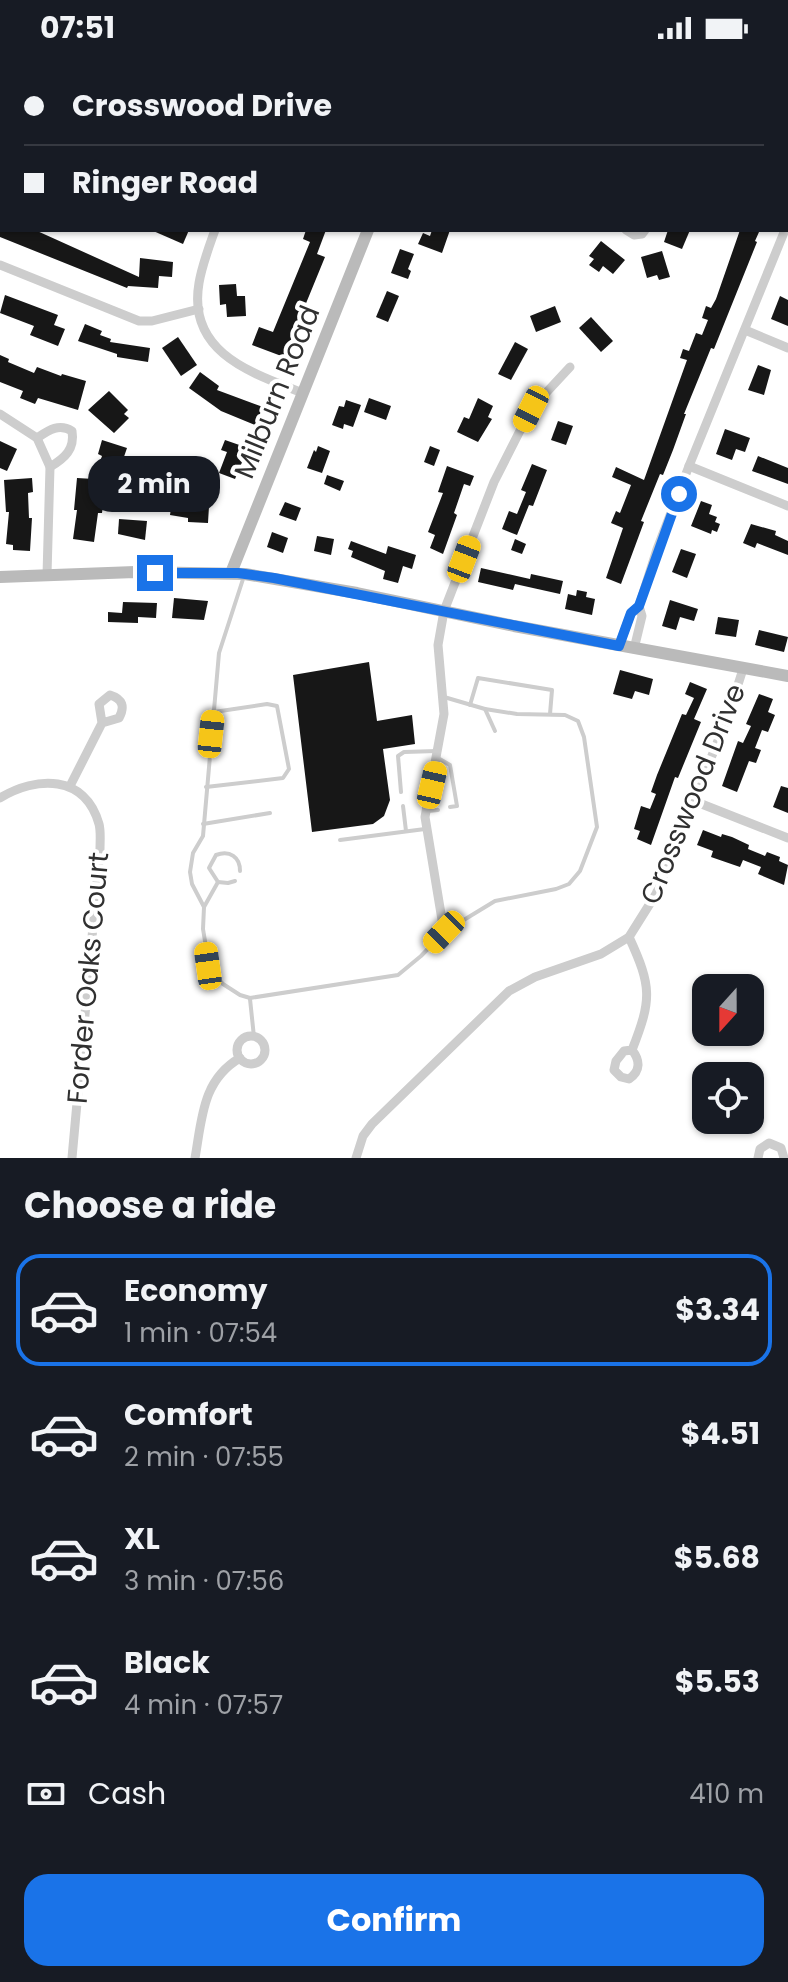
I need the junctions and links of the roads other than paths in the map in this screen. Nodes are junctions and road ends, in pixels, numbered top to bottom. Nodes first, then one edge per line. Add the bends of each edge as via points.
1 (214, 232) edge
2 (367, 232) edge
3 (784, 232) edge
4 (0, 265) edge
5 (199, 309) junction
6 (745, 330) junction
7 (788, 348) edge
8 (570, 367) dead end
9 (303, 393) junction
10 (0, 414) edge
11 (37, 438) junction
12 (689, 466) junction
13 (50, 467) junction
14 (788, 506) edge
15 (231, 573) junction
16 (245, 574) junction
17 (47, 575) junction
18 (0, 577) edge
19 (639, 606) junction
20 (444, 611) junction
21 (619, 646) junction
22 (634, 649) junction
23 (743, 669) junction
24 (788, 676) edge
25 (444, 697) junction
26 (470, 705) junction
27 (485, 709) junction
28 (213, 712) junction
29 (550, 714) junction
30 (102, 723) dead end
31 (495, 731) dead end
32 (438, 754) junction
33 (70, 786) junction
34 (206, 787) junction
35 (401, 792) dead end
36 (0, 798) edge
37 (694, 801) junction
38 (403, 806) dead end
39 (450, 807) dead end
40 (438, 810) dead end
41 (426, 812) junction
42 (270, 813) dead end
43 (203, 824) junction
44 (427, 829) junction
45 (407, 831) junction
46 (788, 838) edge
47 (340, 840) dead end
48 (240, 871) dead end
49 (235, 881) dead end
50 (218, 882) junction
51 (204, 907) junction
52 (444, 932) junction
53 (629, 937) junction
54 (250, 998) junction
55 (254, 1037) junction
56 (632, 1050) dead end
57 (240, 1058) junction
58 (72, 1158) edge
59 (195, 1158) edge
60 (356, 1158) edge
61 (758, 1158) edge
62 (784, 1158) edge

1 - 5 street via 199,285
2 - 9 street, Milburn Road
3 - 6 street
4 - 5 street via 139,321
5 - 9 street via 212,341 235,364
6 - 7 street
6 - 12 street
8 - 20 street via 524,421
9 - 15 street, Milburn Road
10 - 11 street
11 - 13 street
11 - 13 street via 53,428 72,431 71,449
12 - 14 street
12 - 19 street
13 - 17 street
15 - 16 street
15 - 17 street
16 - 20 street
16 - 28 lane via 219,653
17 - 18 street
19 - 21 street via 631,613
19 - 22 street via 642,616
20 - 21 street
20 - 25 street via 438,645
21 - 22 street
22 - 23 street
23 - 24 street
23 - 37 street, Crosswood Drive
25 - 26 lane
25 - 32 street
26 - 27 lane
26 - 29 lane via 478,678 552,690
27 - 29 lane
27 - 31 lane
28 - 34 lane
28 - 34 lane via 277,706 289,769 283,778
29 - 52 lane via 573,717 584,737 597,827 580,871 563,887 495,901
30 - 33 street
32 - 35 lane via 398,756
32 - 39 lane via 450,765 457,806
32 - 41 street
33 - 36 street via 48,782 19,787
33 - 58 street, Forder Oaks Court via 89,804 99,824 100,849
34 - 43 lane
37 - 46 street
37 - 53 street, Crosswood Drive via 651,905
38 - 45 lane
40 - 41 lane
41 - 44 street
42 - 43 lane
43 - 51 lane via 190,865 192,884
44 - 45 lane
44 - 52 street
45 - 47 lane
48 - 50 lane via 232,855 216,855 209,868
49 - 50 lane
50 - 51 lane
51 - 54 lane via 210,971
52 - 54 lane via 398,975
53 - 56 street via 648,986 644,1020
53 - 60 street, Crosswood Drive via 601,954 535,977 497,1000 372,1124
54 - 55 lane
55 - 57 street via 240,1042
55 - 57 street via 263,1042 264,1056 253,1064
57 - 59 street via 209,1087
61 - 62 street via 769,1143 781,1148

